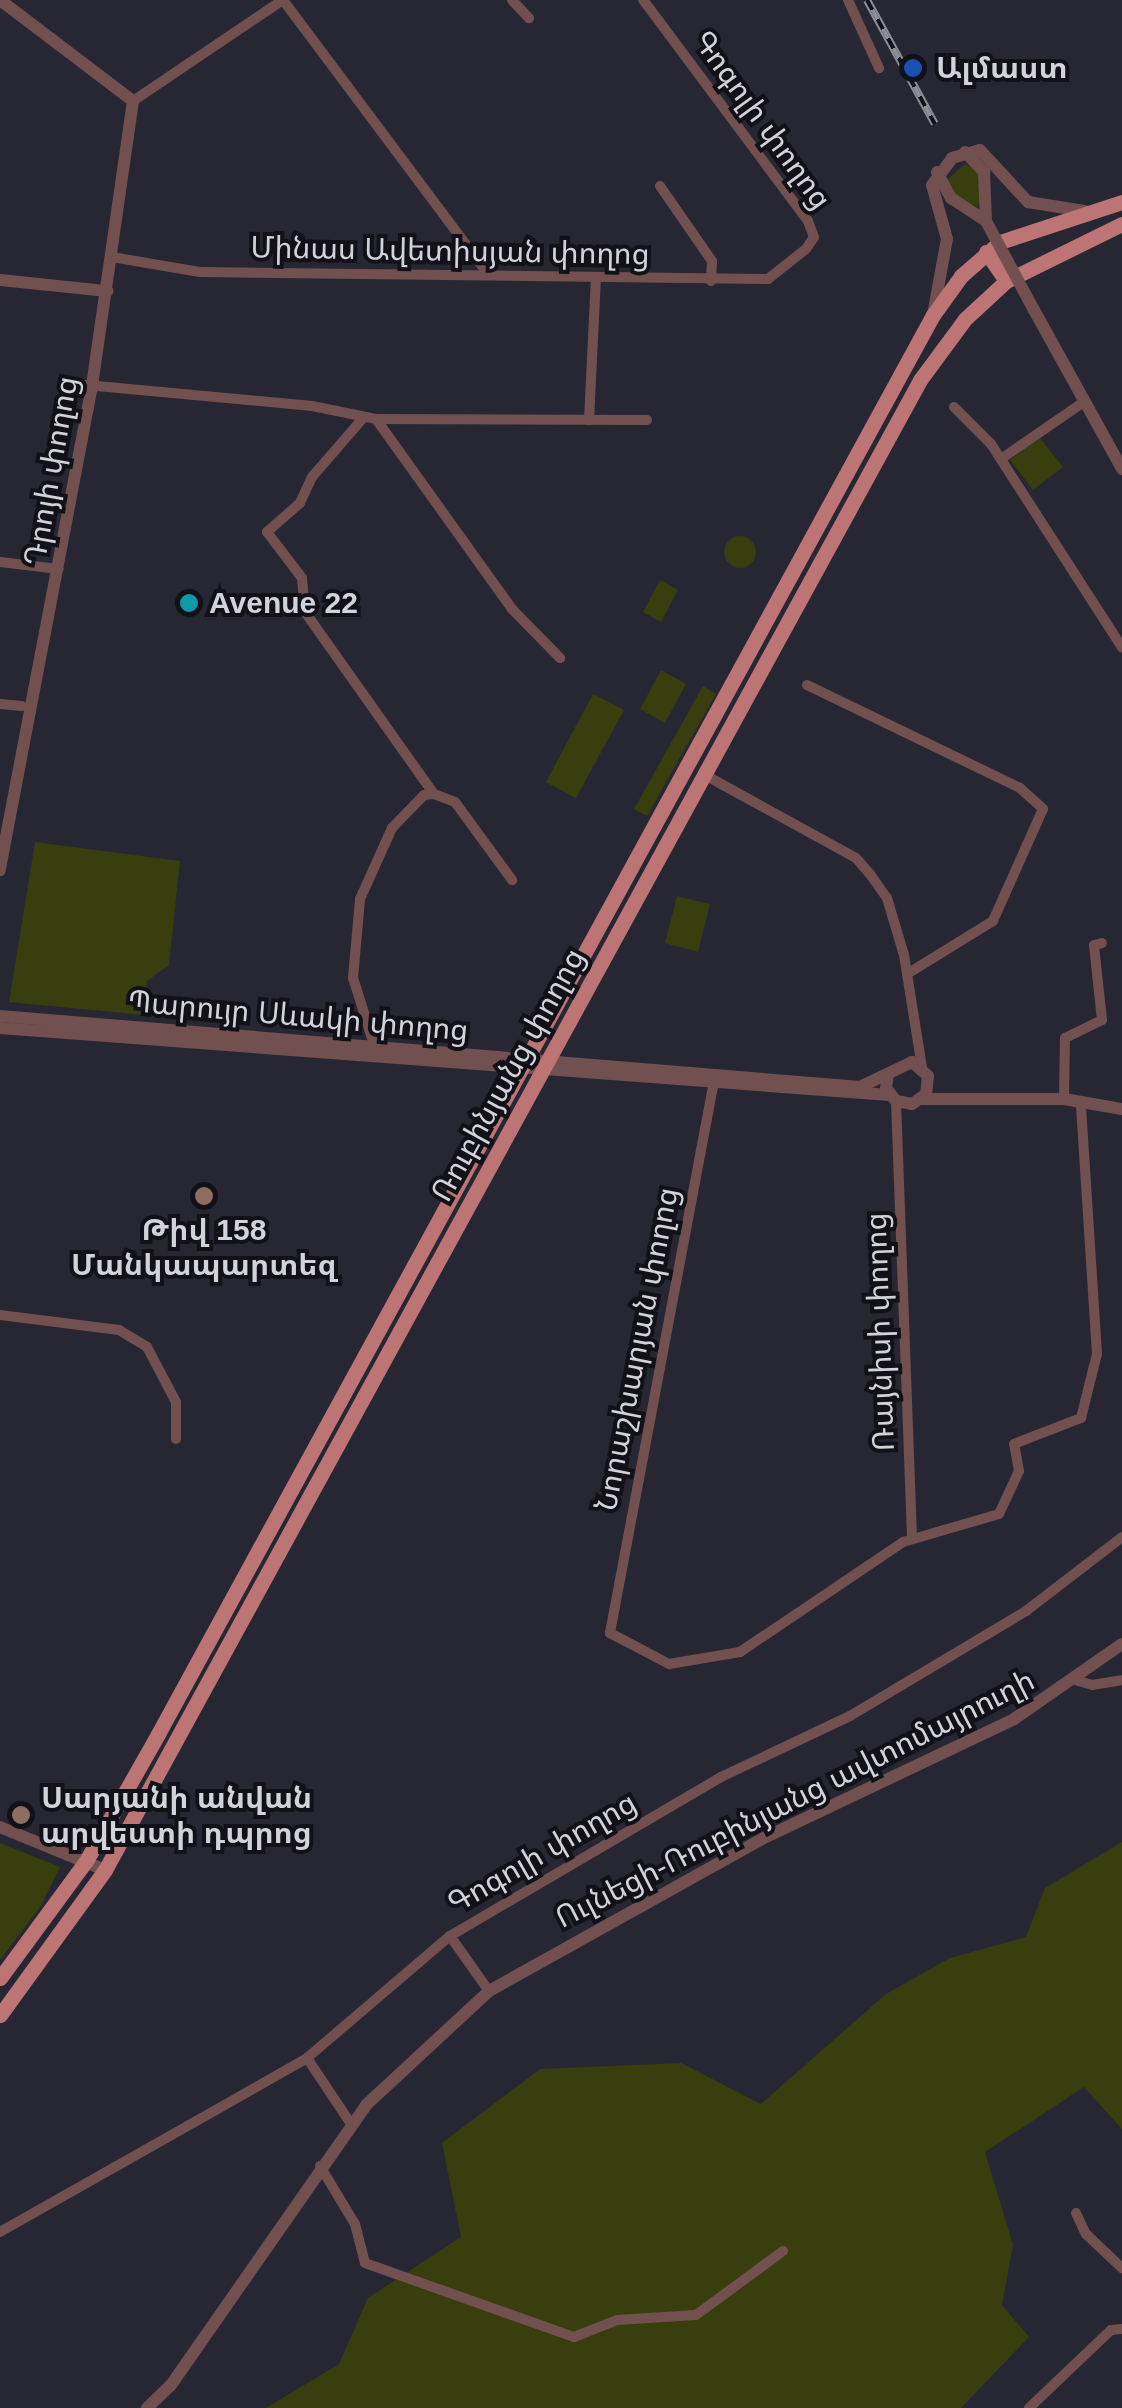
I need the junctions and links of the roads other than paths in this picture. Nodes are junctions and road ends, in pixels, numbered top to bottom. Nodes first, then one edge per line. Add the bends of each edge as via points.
1 (0, 0) edge
2 (283, 0) edge
3 (512, 0) edge
4 (643, 0) edge
5 (848, 0) edge
6 (528, 18) dead end
7 (880, 68) dead end
8 (133, 101) junction
9 (965, 152) junction
10 (937, 172) junction
11 (660, 186) dead end
12 (1122, 202) edge
13 (1084, 211) junction
14 (986, 221) junction
15 (1122, 224) edge
16 (1020, 233) junction
17 (986, 252) junction
18 (112, 258) junction
19 (1038, 263) junction
20 (786, 268) joint
21 (488, 274) junction
22 (596, 278) junction
23 (0, 280) edge
24 (711, 281) junction
25 (1006, 281) junction
26 (104, 291) junction
27 (933, 314) junction
28 (89, 386) junction
29 (1086, 401) junction
30 (954, 407) dead end
31 (370, 418) junction
32 (589, 420) junction
33 (647, 420) dead end
34 (1001, 459) junction
35 (1122, 468) edge
36 (0, 562) edge
37 (55, 568) junction
38 (1122, 647) edge
39 (560, 658) dead end
40 (807, 685) dead end
41 (0, 704) edge
42 (22, 706) junction
43 (705, 776) junction
44 (434, 794) junction
45 (0, 832) edge
46 (0, 870) edge
47 (512, 880) dead end
48 (1102, 943) dead end
49 (906, 974) junction
50 (0, 1016) edge
51 (0, 1028) edge
52 (916, 1035) junction
53 (376, 1048) junction
54 (906, 1062) junction
55 (534, 1066) junction
56 (922, 1067) junction
57 (888, 1074) junction
58 (714, 1080) junction
59 (925, 1093) junction
60 (1064, 1098) junction
61 (897, 1100) junction
62 (1081, 1104) junction
63 (1122, 1109) edge
64 (0, 1315) edge
65 (176, 1439) dead end
66 (1122, 1536) edge
67 (912, 1538) junction
68 (1122, 1644) edge
69 (1075, 1680) junction
70 (1122, 1680) edge
71 (0, 1827) edge
72 (86, 1861) junction
73 (105, 1870) junction
74 (450, 1936) junction
75 (0, 1978) edge
76 (489, 1991) junction
77 (0, 2016) edge
78 (306, 2058) junction
79 (351, 2124) junction
80 (319, 2165) junction
81 (1076, 2213) dead end
82 (0, 2232) edge
83 (784, 2250) dead end
84 (1122, 2268) edge
85 (1122, 2329) edge
86 (147, 2408) edge
87 (1029, 2408) edge

1 - 8 street
2 - 8 street
2 - 21 street
3 - 6 street
4 - 20 street, Գոգոլի փողոց via 808,220 814,237
5 - 7 street
8 - 18 street, Դրոյի փողոց
9 - 10 street
9 - 13 street via 987,154 1028,202
9 - 14 street via 985,177
10 - 14 street via 951,198
10 - 27 street via 932,192 947,239
11 - 24 street via 712,261
12 - 13 main road, Ռուբինյանց փողոց
13 - 16 main road, Ռուբինյանց փողոց
14 - 29 street, bridge
15 - 19 main road, Ռուբինյանց փողոց
16 - 17 main road, Ռուբինյանց փողոց
16 - 19 main road
17 - 25 main road
17 - 27 main road, Ռուբինյանց փողոց
18 - 21 street, Մինաս Ավետիսյան փողոց via 200,272
18 - 26 street, Դրոյի փողոց
19 - 25 main road, Ռուբինյանց փողոց
20 - 24 street, Մինաս Ավետիսյան փողոց via 754,283
21 - 22 street, Մինաս Ավետիսյան փողոց
22 - 24 street, Մինաս Ավետիսյան փողոց
22 - 32 street
23 - 26 street
25 - 43 main road, Ռուբինյանց փողոց via 964,320 920,380
26 - 28 street, Դրոյի փողոց
27 - 55 main road, Ռուբինյանց փողոց
28 - 31 street
28 - 37 street, Դրոյի փողոց
29 - 34 street
29 - 35 street
30 - 34 street
31 - 32 street
31 - 39 street via 512,610
31 - 44 street via 312,478 300,503 267,532 302,578 305,612
32 - 33 street
34 - 38 street
36 - 37 street
37 - 42 street, Դրոյի փողոց
37 - 46 street, Դրոյի փողոց
40 - 49 street via 1020,788 1043,809 993,921
41 - 42 street
42 - 45 street, Դրոյի փողոց
43 - 49 street via 856,858 887,898
43 - 55 main road, Ռուբինյանց փողոց
44 - 47 street via 456,802
44 - 53 street via 424,795 392,828 360,898 352,978
48 - 60 street via 1094,945 1102,1020 1066,1038
49 - 52 street
50 - 53 street, Պարույր Սևակի փողոց
51 - 55 street, Պարույր Սևակի փողոց
52 - 54 street
52 - 56 street
53 - 55 street, Պարույր Սևակի փողոց
54 - 56 street
54 - 57 street, Պարույր Սևակի փողոց
55 - 58 street, Պարույր Սևակի փողոց
55 - 72 main road, Ռուբինյանց փողոց
55 - 73 main road, Ռուբինյանց փողոց
56 - 59 street
57 - 58 street, Պարույր Սևակի փողոց via 860,1086
57 - 61 street
58 - 61 street, Պարույր Սևակի փողոց
58 - 67 street, Նորաշխարյան փողոց via 610,1633 669,1664 713,1661 770,1636 835,1582
59 - 60 street via 944,1102
59 - 61 street, Պարույր Սևակի փողոց
60 - 62 street
61 - 67 street, Ռայնիսի փողոց
62 - 63 street
62 - 67 street via 1097,1354 1081,1418 1014,1444 1018,1471 998,1514
64 - 65 street via 119,1330 147,1347 176,1402
66 - 74 street, Գոգոլի փողոց via 1026,1610 850,1716 721,1777
68 - 69 street, Ուլնեցի-Ռուբինյանց ավտոմայրուղի
69 - 70 street
69 - 76 street, Ուլնեցի-Ռուբինյանց ավտոմայրուղի via 985,1734 768,1836
71 - 72 street
72 - 73 street
72 - 75 main road, Ռուբինյանց փողոց
73 - 77 main road, Ռուբինյանց փողոց
74 - 76 street
74 - 78 street, Գոգոլի փողոց
76 - 79 street, Ուլնեցի-Ռուբինյանց ավտոմայրուղի via 414,2054
78 - 79 street
78 - 82 street, Գոգոլի փողոց
79 - 80 street, Ուլնեցի-Ռուբինյանց ավտոմայրուղի
80 - 83 street via 355,2224 366,2263 574,2337 617,2320 696,2315
80 - 86 street, Ուլնեցի-Ռուբինյանց ավտոմայրուղի via 171,2385
81 - 84 street via 1086,2234
85 - 87 street via 1111,2330

